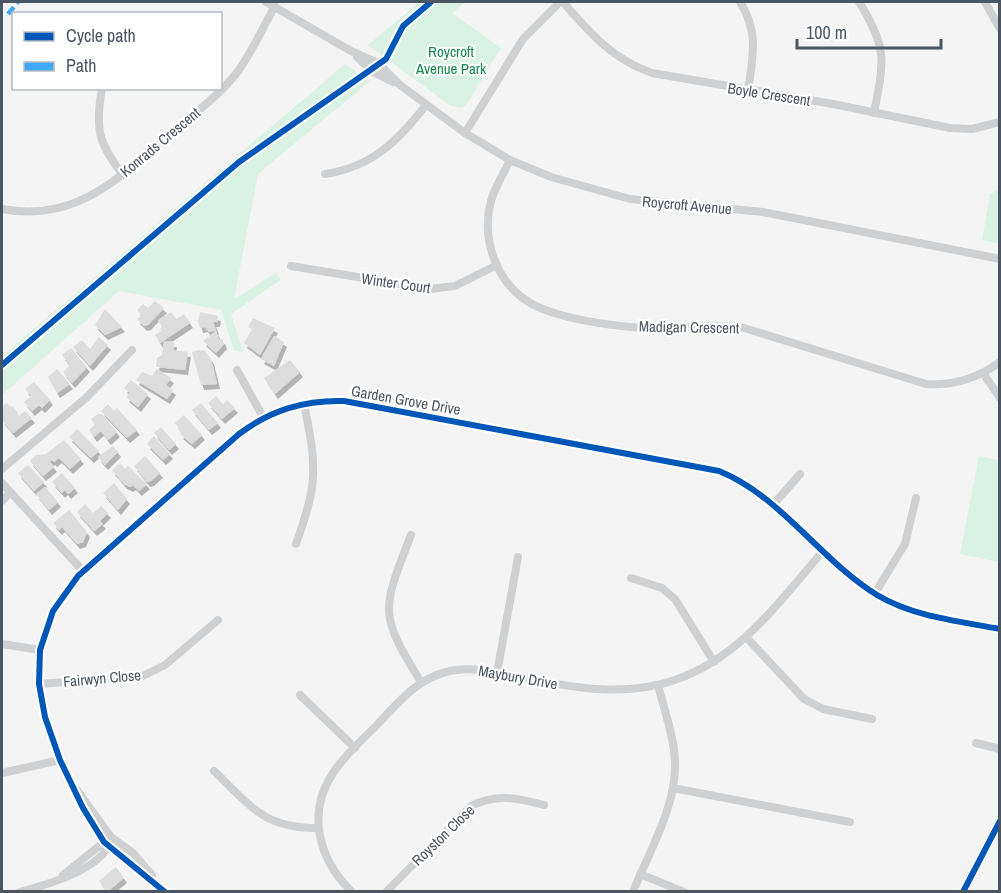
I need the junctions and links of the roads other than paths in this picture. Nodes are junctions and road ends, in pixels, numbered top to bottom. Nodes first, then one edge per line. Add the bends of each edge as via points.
1 (266, 2) edge
2 (561, 2) edge
3 (740, 2) edge
4 (860, 2) edge
5 (985, 2) edge
6 (275, 6) junction
7 (999, 29) edge
8 (222, 87) edge
9 (102, 90) edge
10 (219, 90) edge
11 (748, 90) junction
12 (426, 105) junction
13 (874, 113) junction
14 (999, 122) edge
15 (465, 133) junction
16 (510, 159) junction
17 (325, 174) dead end
18 (123, 175) junction
19 (2, 209) edge
20 (999, 258) edge
21 (497, 265) junction
22 (291, 266) dead end
23 (132, 350) dead end
24 (999, 362) edge
25 (237, 370) dead end
26 (982, 373) junction
27 (999, 398) edge
28 (304, 404) junction
29 (263, 417) junction
30 (2, 469) edge
31 (800, 474) dead end
32 (2, 483) edge
33 (10, 493) junction
34 (916, 498) dead end
35 (2, 501) edge
36 (772, 506) junction
37 (411, 536) dead end
38 (296, 544) dead end
39 (823, 551) junction
40 (518, 556) dead end
41 (81, 574) junction
42 (631, 578) dead end
43 (875, 593) junction
44 (218, 620) dead end
45 (999, 629) edge
46 (747, 638) junction
47 (2, 644) edge
48 (40, 650) junction
49 (714, 663) junction
50 (497, 673) junction
51 (421, 682) junction
52 (39, 684) junction
53 (658, 685) junction
54 (300, 695) dead end
55 (872, 719) dead end
56 (976, 743) dead end
57 (355, 748) junction
58 (999, 749) edge
59 (60, 760) junction
60 (214, 771) dead end
61 (2, 773) edge
62 (673, 788) junction
63 (544, 806) dead end
64 (999, 821) edge
65 (850, 822) dead end
66 (318, 828) junction
67 (108, 842) junction
68 (640, 874) junction
69 (20, 891) edge
70 (166, 891) edge
71 (352, 891) edge
72 (386, 891) edge
73 (633, 891) edge
74 (684, 891) edge
75 (963, 891) edge

1 - 6 street, Roycroft Avenue
2 - 11 street, Boyle Crescent via 600,44 626,63 667,77
2 - 15 street via 524,39
3 - 11 street via 754,35
4 - 13 street via 875,27 883,55
5 - 7 street
6 - 8 street, Konrads Crescent via 249,54
6 - 12 street, Roycroft Avenue via 378,63
9 - 18 street via 98,129 106,152
10 - 18 street, Konrads Crescent
11 - 13 street, Boyle Crescent
12 - 15 street, Roycroft Avenue
12 - 17 street via 393,144 374,159
13 - 14 street, Boyle Crescent via 961,129
15 - 16 street, Roycroft Avenue
16 - 20 street, Roycroft Avenue via 551,177 630,199 763,212
16 - 21 street, Madigan Crescent via 489,209 489,240
18 - 19 street, Konrads Crescent via 96,194 65,207 37,212
21 - 22 street, Winter Court via 455,286 430,290
21 - 26 street, Madigan Crescent via 509,285 531,304 569,316 642,328 744,328 926,384 958,382
23 - 30 street via 87,397
24 - 26 street, Madigan Crescent
25 - 29 street
26 - 27 street
28 - 29 street, Garden Grove Drive
28 - 36 street, Garden Grove Drive via 359,404 708,468 741,482
28 - 38 street via 315,474 312,498
29 - 41 street, Garden Grove Drive
31 - 36 street
32 - 33 street
33 - 35 street
33 - 41 street
34 - 43 street via 905,544
36 - 39 street, Garden Grove Drive
37 - 51 street via 390,592 388,611 395,639
39 - 43 street, Garden Grove Drive
39 - 46 street, Maybury Drive
40 - 50 street
41 - 48 street, Garden Grove Drive via 53,611
42 - 49 street via 662,588 675,599
43 - 45 street, Garden Grove Drive via 918,612
44 - 52 street, Fairwyn Close via 165,665 143,676
46 - 49 street, Maybury Drive
46 - 55 street via 804,699 823,709
47 - 48 street
48 - 52 street, Garden Grove Drive
49 - 53 street, Maybury Drive
50 - 51 street, Maybury Drive via 452,670
50 - 53 street, Maybury Drive via 591,690
51 - 57 street, Maybury Drive
52 - 59 street, Garden Grove Drive via 45,717
53 - 62 street via 674,750
54 - 57 street
56 - 58 street
57 - 66 street, Maybury Drive via 334,771 324,790
59 - 61 street
59 - 67 street, Garden Grove Drive
60 - 66 street via 269,820 288,827
62 - 65 street
62 - 68 street
63 - 72 street, Royston Close via 506,797 471,806
64 - 75 street
66 - 71 street, Maybury Drive via 328,862
67 - 69 street via 60,878
67 - 70 street, Garden Grove Drive
68 - 73 street
68 - 74 street

